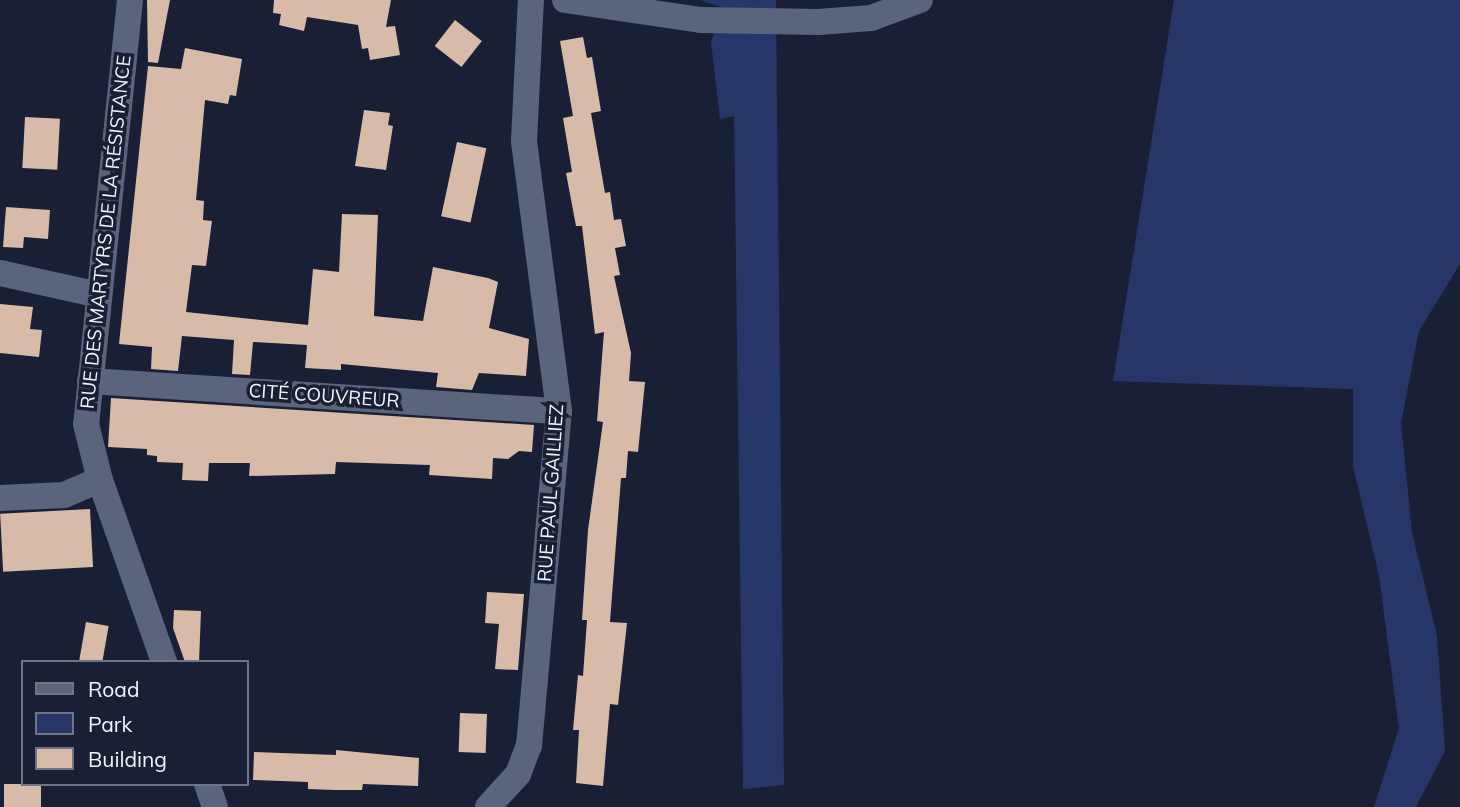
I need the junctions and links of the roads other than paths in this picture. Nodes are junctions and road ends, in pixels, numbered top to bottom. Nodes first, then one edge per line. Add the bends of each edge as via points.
1 (130, 0) edge
2 (531, 0) edge
3 (565, 0) edge
4 (920, 0) edge
5 (0, 273) edge
6 (99, 295) junction
7 (90, 381) junction
8 (559, 411) junction
9 (100, 480) junction
10 (0, 498) edge
11 (163, 660) edge
12 (208, 786) edge
13 (215, 807) edge
14 (488, 807) edge

1 - 6 street, RUE DES MARTYRS DE LA RÉSISTANCE
2 - 8 street, RUE PAUL GAILLIEZ via 524,141
3 - 4 street via 701,20 856,20
5 - 6 street
6 - 7 street, RUE DES MARTYRS DE LA RÉSISTANCE
7 - 8 street, CITÉ COUVREUR
7 - 9 street, RUE DES MARTYRS DE LA RÉSISTANCE via 86,424
8 - 14 street, RUE PAUL GAILLIEZ via 529,746 518,774
9 - 10 street via 65,495
9 - 11 street, RUE DES MARTYRS DE LA RÉSISTANCE
12 - 13 street

